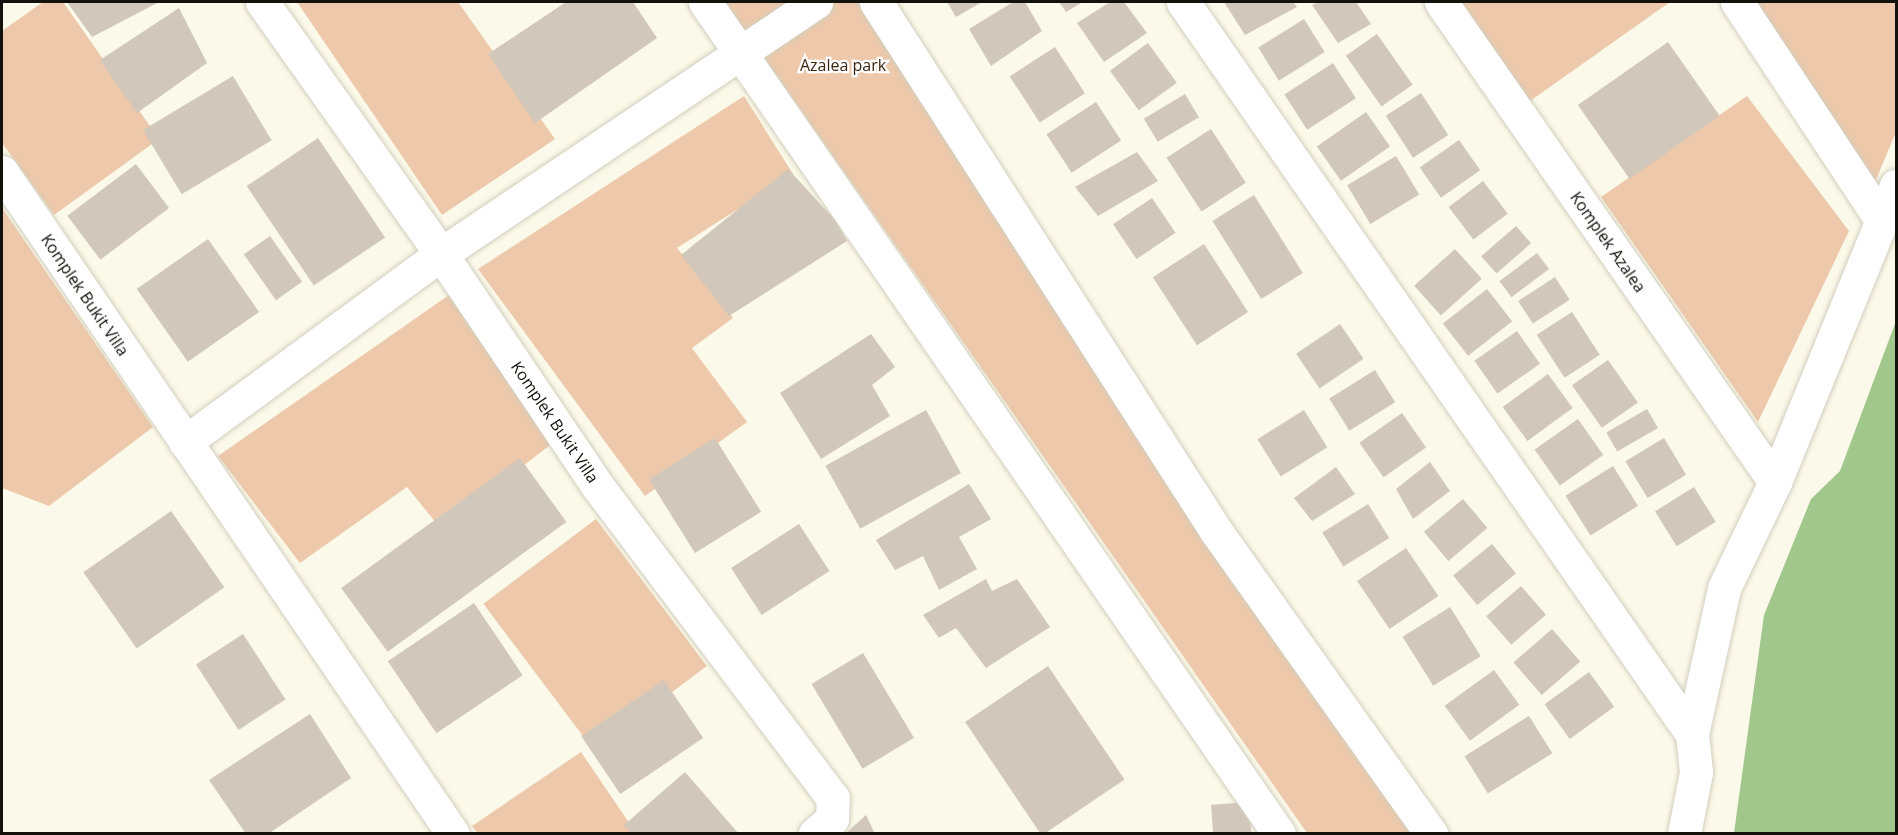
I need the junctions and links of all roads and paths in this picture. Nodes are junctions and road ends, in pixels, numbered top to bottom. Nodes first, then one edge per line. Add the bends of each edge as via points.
1 (262, 2) edge
2 (705, 2) edge
3 (816, 2) edge
4 (876, 2) edge
5 (1183, 2) edge
6 (1441, 2) edge
7 (1737, 2) edge
8 (737, 54) junction
9 (2, 172) edge
10 (1896, 186) edge
11 (1882, 221) junction
12 (441, 254) junction
13 (185, 442) junction
14 (1775, 482) junction
15 (1692, 734) junction
16 (453, 834) edge
17 (815, 834) edge
18 (1279, 834) edge
19 (1431, 834) edge
20 (1684, 834) edge

1 - 12 street, Komplek Bukit Villa
2 - 8 street
3 - 8 street
4 - 19 street via 1216,531
5 - 15 street
6 - 14 street, Komplek Azalea
7 - 11 street
8 - 12 street
8 - 18 street
9 - 13 street, Komplek Bukit Villa
10 - 11 street
11 - 14 street
12 - 13 street
12 - 17 street, Komplek Bukit Villa via 596,484 833,798 832,819
13 - 16 street, Komplek Bukit Villa
14 - 15 street via 1724,588
15 - 20 street via 1696,772

